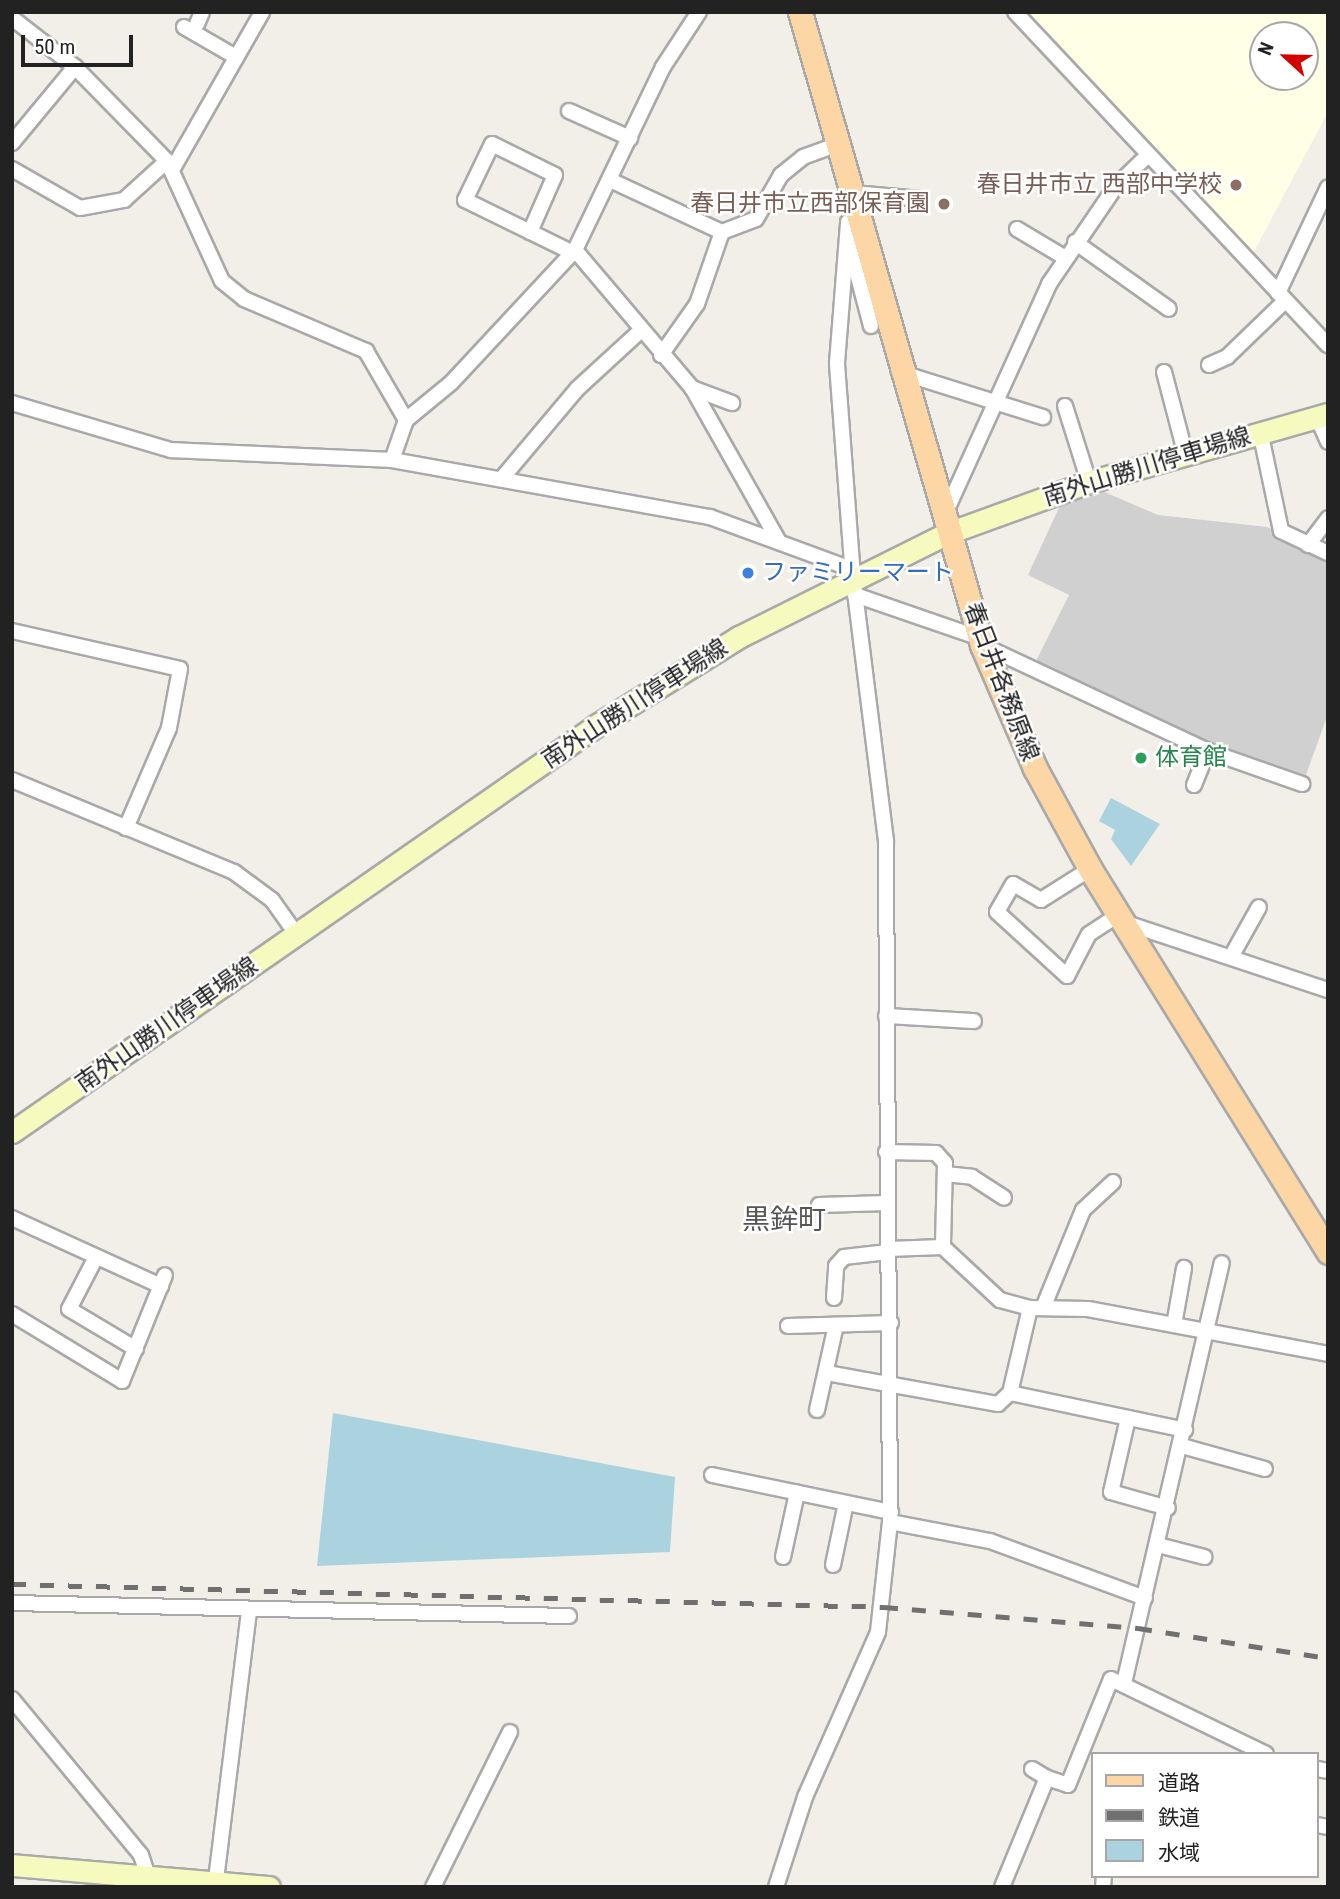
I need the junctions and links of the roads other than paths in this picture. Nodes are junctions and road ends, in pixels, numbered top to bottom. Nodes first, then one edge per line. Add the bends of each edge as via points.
1 (261, 12) edge
2 (699, 12) edge
3 (800, 12) edge
4 (1015, 12) edge
5 (12, 18) edge
6 (194, 21) edge
7 (236, 57) junction
8 (75, 67) junction
9 (569, 111) dead end
10 (630, 138) junction
11 (12, 143) edge
12 (839, 144) junction
13 (1148, 155) junction
14 (170, 165) junction
15 (12, 169) edge
16 (610, 180) junction
17 (1328, 187) edge
18 (853, 193) junction
19 (920, 199) dead end
20 (853, 226) junction
21 (1017, 229) dead end
22 (530, 232) junction
23 (722, 232) junction
24 (1075, 242) junction
25 (574, 251) junction
26 (1064, 257) junction
27 (1281, 297) junction
28 (1169, 309) dead end
29 (871, 326) dead end
30 (640, 331) junction
31 (1328, 345) edge
32 (661, 355) junction
33 (1209, 365) dead end
34 (899, 372) junction
35 (1164, 372) dead end
36 (692, 388) junction
37 (997, 400) junction
38 (12, 402) edge
39 (732, 403) dead end
40 (1065, 407) dead end
41 (1323, 416) edge
42 (1043, 417) dead end
43 (406, 420) junction
44 (1261, 431) junction
45 (1328, 442) edge
46 (1185, 452) junction
47 (392, 460) junction
48 (503, 477) junction
49 (1089, 482) junction
50 (1328, 518) edge
51 (946, 525) junction
52 (778, 540) junction
53 (1308, 545) junction
54 (1328, 553) edge
55 (854, 581) junction
56 (12, 631) edge
57 (981, 642) junction
58 (1208, 751) junction
59 (12, 780) edge
60 (1302, 784) dead end
61 (1194, 785) dead end
62 (126, 828) junction
63 (1090, 869) junction
64 (1259, 907) dead end
65 (1120, 918) junction
66 (297, 935) junction
67 (1231, 957) junction
68 (1328, 990) edge
69 (886, 1016) junction
70 (974, 1021) dead end
71 (12, 1132) edge
72 (886, 1153) junction
73 (945, 1174) junction
74 (1113, 1182) dead end
75 (1004, 1198) dead end
76 (887, 1203) junction
77 (819, 1205) dead end
78 (12, 1218) edge
79 (943, 1247) junction
80 (888, 1250) junction
81 (1328, 1252) edge
82 (94, 1261) junction
83 (1222, 1263) dead end
84 (1184, 1268) dead end
85 (834, 1298) dead end
86 (1037, 1308) junction
87 (12, 1314) edge
88 (891, 1323) junction
89 (836, 1325) junction
90 (1174, 1325) junction
91 (788, 1326) dead end
92 (1207, 1332) junction
93 (136, 1349) junction
94 (1328, 1354) edge
95 (827, 1373) junction
96 (894, 1390) junction
97 (1010, 1393) junction
98 (817, 1410) dead end
99 (1128, 1418) junction
100 (1185, 1430) junction
101 (1182, 1446) junction
102 (1265, 1469) dead end
103 (712, 1475) dead end
104 (797, 1493) junction
105 (846, 1503) junction
106 (1168, 1508) junction
107 (890, 1517) junction
108 (1158, 1545) junction
109 (783, 1557) dead end
110 (1204, 1557) dead end
111 (833, 1565) dead end
112 (1144, 1598) junction
113 (12, 1603) edge
114 (249, 1611) junction
115 (569, 1616) dead end
116 (1124, 1683) junction
117 (12, 1699) edge
118 (510, 1732) dead end
119 (1261, 1752) edge
120 (1032, 1769) dead end
121 (1048, 1778) junction
122 (12, 1865) edge
123 (148, 1874) junction
124 (212, 1882) edge
125 (269, 1887) edge
126 (433, 1887) edge
127 (776, 1887) edge
128 (1002, 1887) edge

1 - 7 street
2 - 10 street
3 - 12 main road, 春日井各務原線
4 - 13 street
5 - 8 street
6 - 7 street
7 - 14 street
8 - 11 street
8 - 14 street
9 - 10 street
10 - 16 street
12 - 18 main road, 春日井各務原線
12 - 23 street via 803,157 781,175 756,219
13 - 24 street via 1116,186
13 - 27 street
14 - 15 street via 124,200 80,208
14 - 43 street via 222,281 244,299 366,351
16 - 23 street
16 - 25 street
17 - 27 street
18 - 19 street
18 - 20 main road, 春日井各務原線
20 - 29 street
20 - 34 main road, 春日井各務原線
20 - 55 street via 837,363
21 - 26 street
22 - 22 street via 465,200 492,144 555,175
22 - 25 street
23 - 32 street via 697,304
24 - 26 street
24 - 28 street
25 - 30 street
25 - 43 street via 451,383
26 - 37 street
27 - 31 street
27 - 33 street via 1227,357
30 - 32 street
30 - 48 street via 577,388
32 - 36 street
34 - 37 street
34 - 51 main road, 春日井各務原線
35 - 46 street
36 - 39 street
36 - 52 street
37 - 42 street
37 - 51 street
38 - 47 street via 171,450
40 - 49 street
41 - 44 main road, 南外山勝川停車場線
41 - 45 street
43 - 47 street
44 - 46 main road, 南外山勝川停車場線
44 - 53 street via 1281,531
46 - 49 main road, 南外山勝川停車場線
47 - 48 street
48 - 52 street via 710,517
49 - 51 main road, 南外山勝川停車場線
50 - 53 street
51 - 55 main road, 南外山勝川停車場線
51 - 57 main road, 春日井各務原線
52 - 55 street
53 - 54 street
55 - 57 street
55 - 66 main road, 南外山勝川停車場線 via 739,637 597,725
55 - 69 street via 886,841
56 - 62 street via 180,669 169,728
57 - 58 street
57 - 63 main road, 春日井各務原線 via 1035,768
58 - 60 street
58 - 61 street
59 - 62 street
62 - 66 street via 233,872 272,900
63 - 65 main road, 春日井各務原線
63 - 65 street via 1041,900 1013,884 997,912 1067,976 1089,934
64 - 67 street
65 - 67 street
65 - 81 main road, 春日井各務原線
66 - 71 main road, 南外山勝川停車場線
67 - 68 street
69 - 70 street
69 - 72 street
72 - 73 street via 936,1153
72 - 76 street
73 - 75 street via 972,1177
73 - 79 street
74 - 86 street via 1083,1210
76 - 77 street
76 - 80 street
78 - 82 street
79 - 80 street
79 - 86 street via 1000,1300
80 - 85 street via 844,1257 836,1266
80 - 88 street
82 - 93 street via 69,1309
82 - 93 street via 163,1280
83 - 92 street
84 - 90 street
86 - 90 street
86 - 97 street
87 - 93 street via 122,1381
88 - 89 street
88 - 96 street
89 - 91 street
89 - 95 street
90 - 92 street
92 - 94 street
92 - 100 street
95 - 96 street
95 - 98 street
96 - 97 street via 998,1404
96 - 107 street
97 - 99 street
99 - 100 street
99 - 106 street via 1111,1492
100 - 101 street
101 - 102 street
101 - 106 street
103 - 104 street
104 - 105 street
104 - 109 street
105 - 107 street
105 - 111 street
106 - 108 street
107 - 112 street via 990,1541
107 - 127 street via 878,1632 805,1797
108 - 110 street
108 - 112 street
112 - 116 street
113 - 114 street
114 - 115 street
114 - 124 street
116 - 119 street via 1180,1718
116 - 121 street via 1111,1679 1068,1785
117 - 123 street via 141,1855
118 - 126 street
120 - 121 street
121 - 128 street
122 - 123 main road
123 - 124 main road
124 - 125 main road

